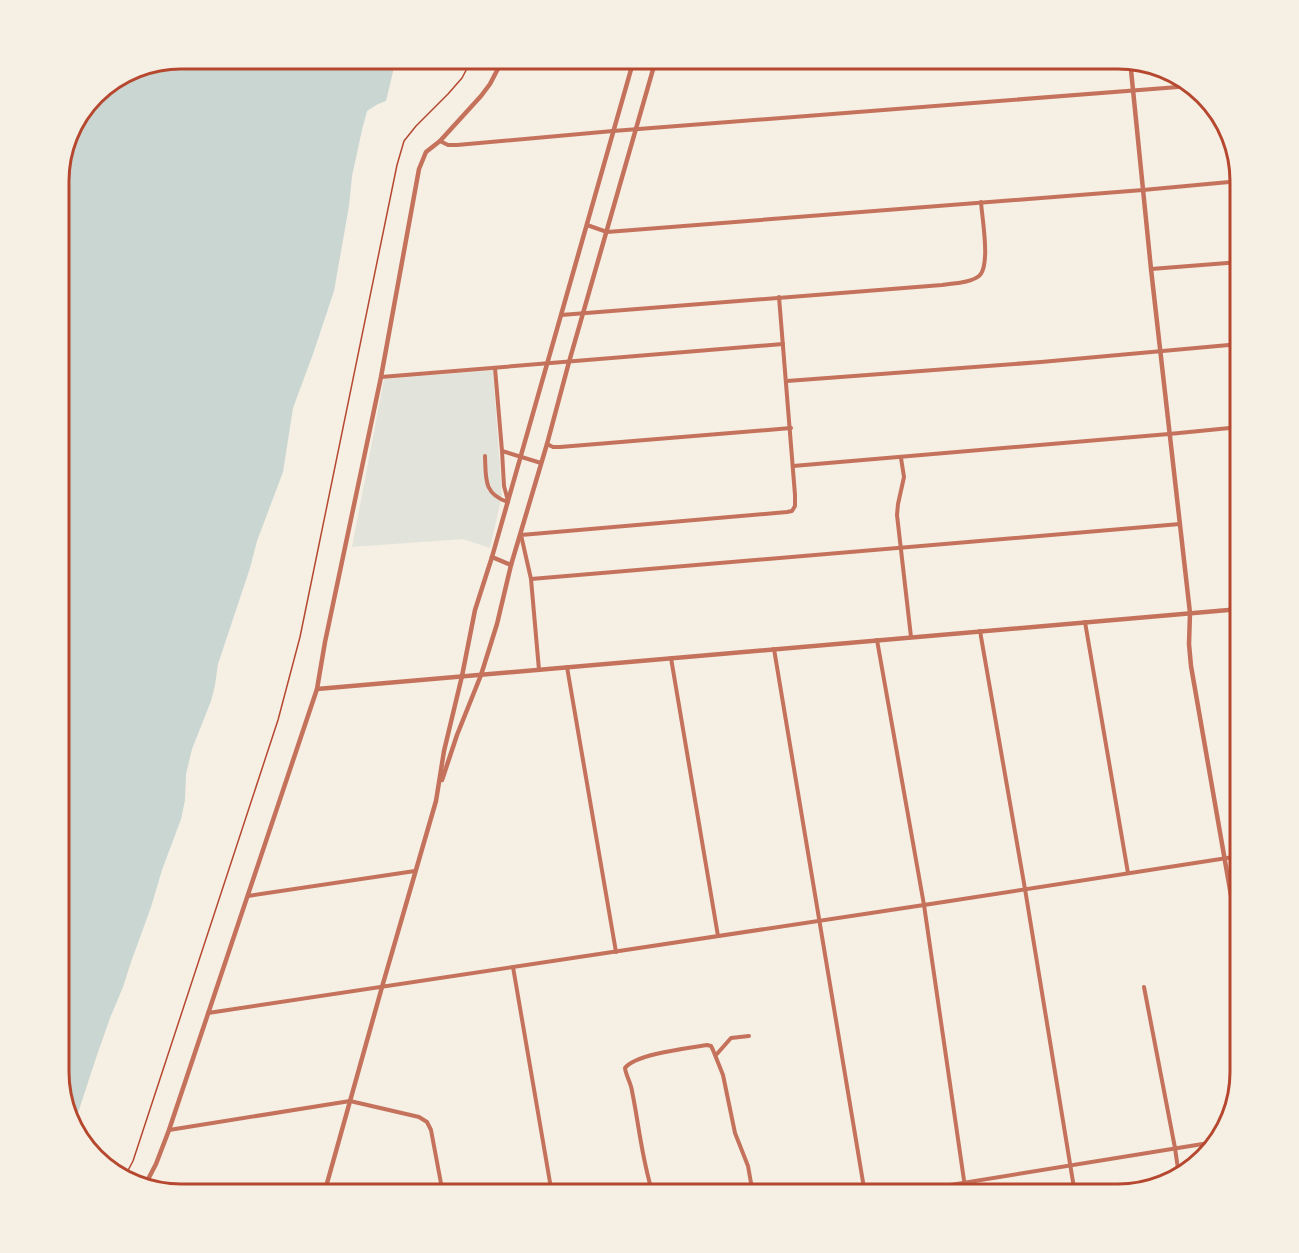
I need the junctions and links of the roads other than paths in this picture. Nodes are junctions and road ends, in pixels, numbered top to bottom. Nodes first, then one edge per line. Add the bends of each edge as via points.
1 (498, 69) edge
2 (631, 69) edge
3 (653, 69) edge
4 (1131, 70) edge
5 (1178, 87) edge
6 (1133, 90) junction
7 (636, 130) junction
8 (613, 132) junction
9 (440, 141) junction
10 (1230, 182) edge
11 (1143, 190) junction
12 (981, 202) junction
13 (587, 225) junction
14 (607, 232) junction
15 (1230, 263) edge
16 (1151, 269) junction
17 (779, 297) junction
18 (584, 312) junction
19 (561, 315) junction
20 (784, 344) junction
21 (1230, 345) edge
22 (1161, 351) junction
23 (569, 362) junction
24 (548, 363) junction
25 (495, 368) junction
26 (381, 377) junction
27 (787, 381) junction
28 (791, 428) junction
29 (1230, 428) edge
30 (1169, 434) junction
31 (547, 444) junction
32 (502, 451) junction
33 (485, 456) dead end
34 (520, 456) junction
35 (901, 458) junction
36 (541, 463) junction
37 (793, 466) junction
38 (508, 502) junction
39 (1180, 524) junction
40 (521, 535) junction
41 (901, 549) junction
42 (492, 557) junction
43 (511, 565) junction
44 (531, 579) junction
45 (1230, 610) edge
46 (1190, 613) junction
47 (1085, 622) junction
48 (980, 631) junction
49 (911, 638) junction
50 (878, 640) junction
51 (774, 649) junction
52 (671, 658) junction
53 (567, 667) junction
54 (539, 670) junction
55 (481, 675) junction
56 (462, 676) junction
57 (317, 689) junction
58 (438, 791) junction
59 (1230, 857) edge
60 (1225, 858) junction
61 (415, 871) junction
62 (1128, 873) junction
63 (1230, 888) edge
64 (1025, 890) junction
65 (248, 896) junction
66 (924, 905) junction
67 (820, 921) junction
68 (718, 936) junction
69 (616, 952) junction
70 (513, 967) junction
71 (382, 987) junction
72 (1144, 987) dead end
73 (208, 1013) junction
74 (749, 1036) dead end
75 (716, 1056) junction
76 (350, 1101) junction
77 (169, 1130) junction
78 (1204, 1144) edge
79 (1175, 1148) junction
80 (1071, 1166) junction
81 (1178, 1167) edge
82 (148, 1179) edge
83 (964, 1183) junction
84 (327, 1184) edge
85 (441, 1184) edge
86 (550, 1184) edge
87 (650, 1184) edge
88 (751, 1184) edge
89 (863, 1184) edge
90 (958, 1184) edge
91 (1074, 1184) edge

1 - 9 street via 481,96
2 - 8 street
3 - 7 street
4 - 6 street
5 - 6 street
6 - 7 street
6 - 11 street
7 - 8 street
7 - 14 street
8 - 9 street via 457,146
8 - 13 street
9 - 26 street via 426,152 416,181
10 - 11 street
11 - 12 street
11 - 16 street
12 - 14 street
12 - 17 street via 986,256 982,272 974,279 942,285
13 - 14 street
13 - 19 street
14 - 18 street
15 - 16 street
16 - 22 street
17 - 18 street
17 - 20 street
18 - 19 street
18 - 23 street
19 - 24 street
20 - 23 street
20 - 27 street
21 - 22 street
22 - 27 street
22 - 30 street
23 - 24 street
23 - 31 street
24 - 25 street
24 - 34 street
25 - 26 street
25 - 32 street
26 - 57 street
27 - 28 street
28 - 31 street via 560,447
28 - 37 street
29 - 30 street
30 - 35 street
30 - 39 street
31 - 36 street
32 - 34 street
32 - 38 street
33 - 38 street via 490,491
34 - 36 street
34 - 38 street
35 - 37 street
35 - 41 street via 904,477 897,515
36 - 40 street
37 - 40 street via 795,506 781,513
38 - 42 street
39 - 41 street
39 - 46 street
40 - 43 street
40 - 44 street
41 - 44 street
41 - 49 street
42 - 43 street
42 - 56 street via 475,609
43 - 55 street
44 - 54 street
45 - 46 street
46 - 47 street
46 - 60 street via 1191,666
47 - 48 street
47 - 62 street
48 - 49 street
48 - 64 street
49 - 50 street
50 - 51 street
50 - 66 street
51 - 52 street
51 - 67 street
52 - 53 street
52 - 68 street
53 - 54 street
53 - 69 street
54 - 55 street
55 - 56 street
55 - 58 street
56 - 57 street
56 - 58 street
57 - 65 street
58 - 61 street
59 - 60 street
60 - 62 street
60 - 63 street
61 - 65 street
61 - 71 street
62 - 64 street
64 - 66 street
64 - 80 street
65 - 73 street
66 - 67 street
66 - 83 street
67 - 68 street
67 - 89 street
68 - 69 street
69 - 70 street
70 - 71 street
70 - 86 street
71 - 73 street
71 - 76 street
72 - 79 street
73 - 77 street
74 - 75 street via 731,1038
75 - 87 street via 707,1045 657,1054 630,1062 625,1068
75 - 88 street
76 - 77 street
76 - 84 street
76 - 85 street via 427,1122
77 - 82 street
78 - 79 street
79 - 80 street
79 - 81 street
80 - 83 street
80 - 91 street
83 - 90 street

